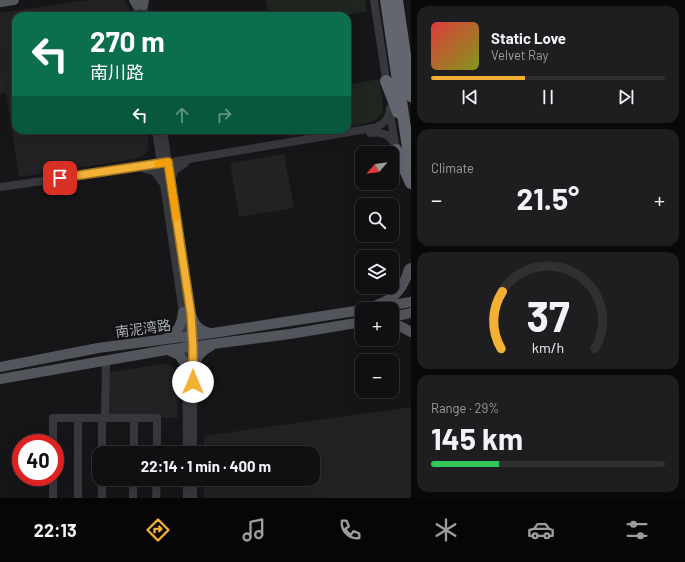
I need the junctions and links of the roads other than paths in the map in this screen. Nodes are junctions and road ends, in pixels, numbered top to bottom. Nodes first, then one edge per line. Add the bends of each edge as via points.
1 (14, 0) edge
2 (374, 0) edge
3 (386, 0) edge
4 (397, 0) edge
5 (0, 2) edge
6 (140, 2) edge
7 (139, 12) edge
8 (144, 12) edge
9 (386, 82) junction
10 (411, 96) edge
11 (390, 108) junction
12 (351, 132) edge
13 (406, 133) junction
14 (157, 134) edge
15 (163, 134) edge
16 (339, 134) edge
17 (395, 146) edge
18 (396, 146) edge
19 (162, 148) junction
20 (399, 155) edge
21 (184, 161) junction
22 (165, 164) junction
23 (145, 168) junction
24 (411, 168) edge
25 (411, 183) edge
26 (168, 184) junction
27 (0, 187) edge
28 (0, 190) edge
29 (411, 268) edge
30 (384, 302) edge
31 (411, 302) edge
32 (399, 304) edge
33 (355, 311) edge
34 (187, 313) junction
35 (411, 313) edge
36 (399, 316) edge
37 (355, 323) edge
38 (399, 326) edge
39 (411, 332) edge
40 (215, 333) junction
41 (189, 336) junction
42 (163, 339) junction
43 (217, 344) junction
44 (190, 347) junction
45 (166, 350) junction
46 (106, 360) junction
47 (0, 361) edge
48 (19, 363) junction
49 (190, 366) junction
50 (0, 367) edge
51 (20, 375) junction
52 (0, 379) edge
53 (0, 386) edge
54 (78, 418) junction
55 (104, 418) junction
56 (134, 418) junction
57 (53, 434) edge
58 (102, 446) edge
59 (134, 446) edge
60 (157, 446) edge
61 (187, 446) edge
62 (193, 446) edge
63 (53, 486) edge
64 (102, 486) edge
65 (133, 486) edge
66 (156, 486) edge
67 (187, 486) edge
68 (193, 486) edge
69 (53, 498) edge
70 (78, 498) edge
71 (102, 498) edge
72 (133, 498) edge
73 (156, 498) edge
74 (187, 498) edge
75 (193, 498) edge

1 - 5 main road
2 - 9 street
3 - 13 highway
4 - 10 highway
6 - 7 street
6 - 8 street
9 - 11 street
9 - 13 highway
11 - 12 street via 388,117 382,125
11 - 18 street
13 - 24 highway
14 - 19 street
15 - 19 street
16 - 21 street
17 - 21 street via 387,135 378,132
19 - 21 street
19 - 22 street
19 - 23 street
20 - 25 highway
21 - 22 street
21 - 26 street via 175,170
22 - 23 street
22 - 26 street
23 - 26 street
23 - 27 street
23 - 28 street
26 - 34 street
29 - 30 main road via 408,269 401,290
31 - 32 main road
33 - 40 main road, 南泥湾路
34 - 40 main road via 200,329
34 - 41 street
34 - 42 main road via 179,329
35 - 36 main road
37 - 43 main road, 南泥湾路
38 - 39 main road
40 - 41 main road, 南泥湾路
41 - 42 main road, 南泥湾路
41 - 44 street
42 - 48 main road, 南泥湾路
43 - 44 main road, 南泥湾路
43 - 49 main road via 209,346
44 - 45 main road, 南泥湾路
44 - 49 street
45 - 46 main road, 南泥湾路
45 - 49 main road via 179,355
46 - 51 main road, 南泥湾路
46 - 55 street
47 - 48 main road
48 - 50 main road, 南泥湾路
49 - 61 street
49 - 62 street
51 - 52 main road, 南泥湾路
51 - 53 main road
54 - 55 street
54 - 57 street via 53,418
54 - 70 street
55 - 56 street
55 - 58 street
56 - 59 street
56 - 60 street via 157,418
63 - 69 street
64 - 71 street
65 - 72 street
66 - 73 street
67 - 74 street
68 - 75 street

